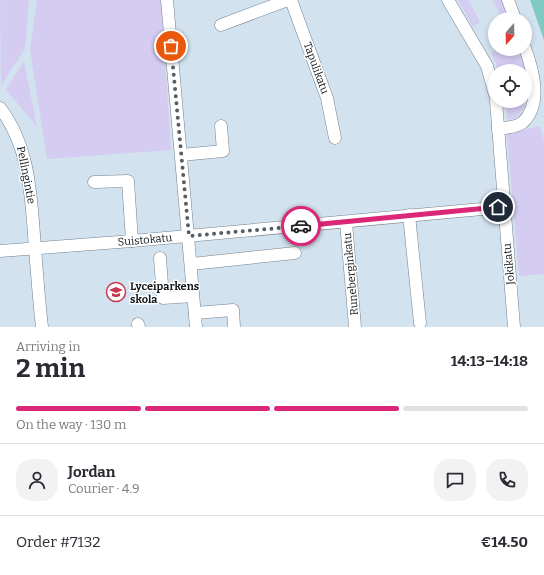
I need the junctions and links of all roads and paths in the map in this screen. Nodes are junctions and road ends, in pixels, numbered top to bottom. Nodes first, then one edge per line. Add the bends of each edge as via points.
1 (167, 0) edge
2 (288, 0) edge
3 (291, 0) edge
4 (448, 0) edge
5 (508, 0) edge
6 (512, 12) edge
7 (221, 25) dead end
8 (527, 56) edge
9 (488, 70) edge
10 (0, 108) edge
11 (496, 108) edge
12 (222, 126) dead end
13 (498, 129) junction
14 (335, 138) dead end
15 (181, 155) junction
16 (94, 182) dead end
17 (504, 207) junction
18 (409, 216) junction
19 (346, 222) junction
20 (189, 236) junction
21 (132, 241) junction
22 (35, 248) junction
23 (0, 251) edge
24 (295, 253) dead end
25 (160, 258) dead end
26 (191, 264) junction
27 (193, 296) junction
28 (195, 313) junction
29 (420, 324) dead end
30 (42, 327) edge
31 (196, 327) edge
32 (234, 327) edge
33 (355, 327) edge
34 (514, 327) edge

1 - 15 street
2 - 7 street
3 - 14 street, Tapulikatu via 327,98
4 - 9 street
5 - 6 street
8 - 13 street via 535,84 530,113 522,124
10 - 22 street, Pellingintie via 20,145 27,171
11 - 13 street, Jokikatu
12 - 15 street via 223,150
13 - 17 street, Jokikatu
15 - 20 street
16 - 21 street via 128,181
17 - 18 street, Suistokatu
17 - 34 street, Jokikatu
18 - 19 street, Suistokatu
18 - 29 street
19 - 20 street, Suistokatu
19 - 33 street, Runeberginkatu
20 - 21 street, Suistokatu
20 - 26 street
21 - 22 street, Suistokatu
22 - 23 street, Suistokatu
22 - 30 street, Pellingintie
24 - 26 street
25 - 27 street via 163,298
26 - 27 street
27 - 28 street
28 - 31 street
28 - 32 street via 233,310

